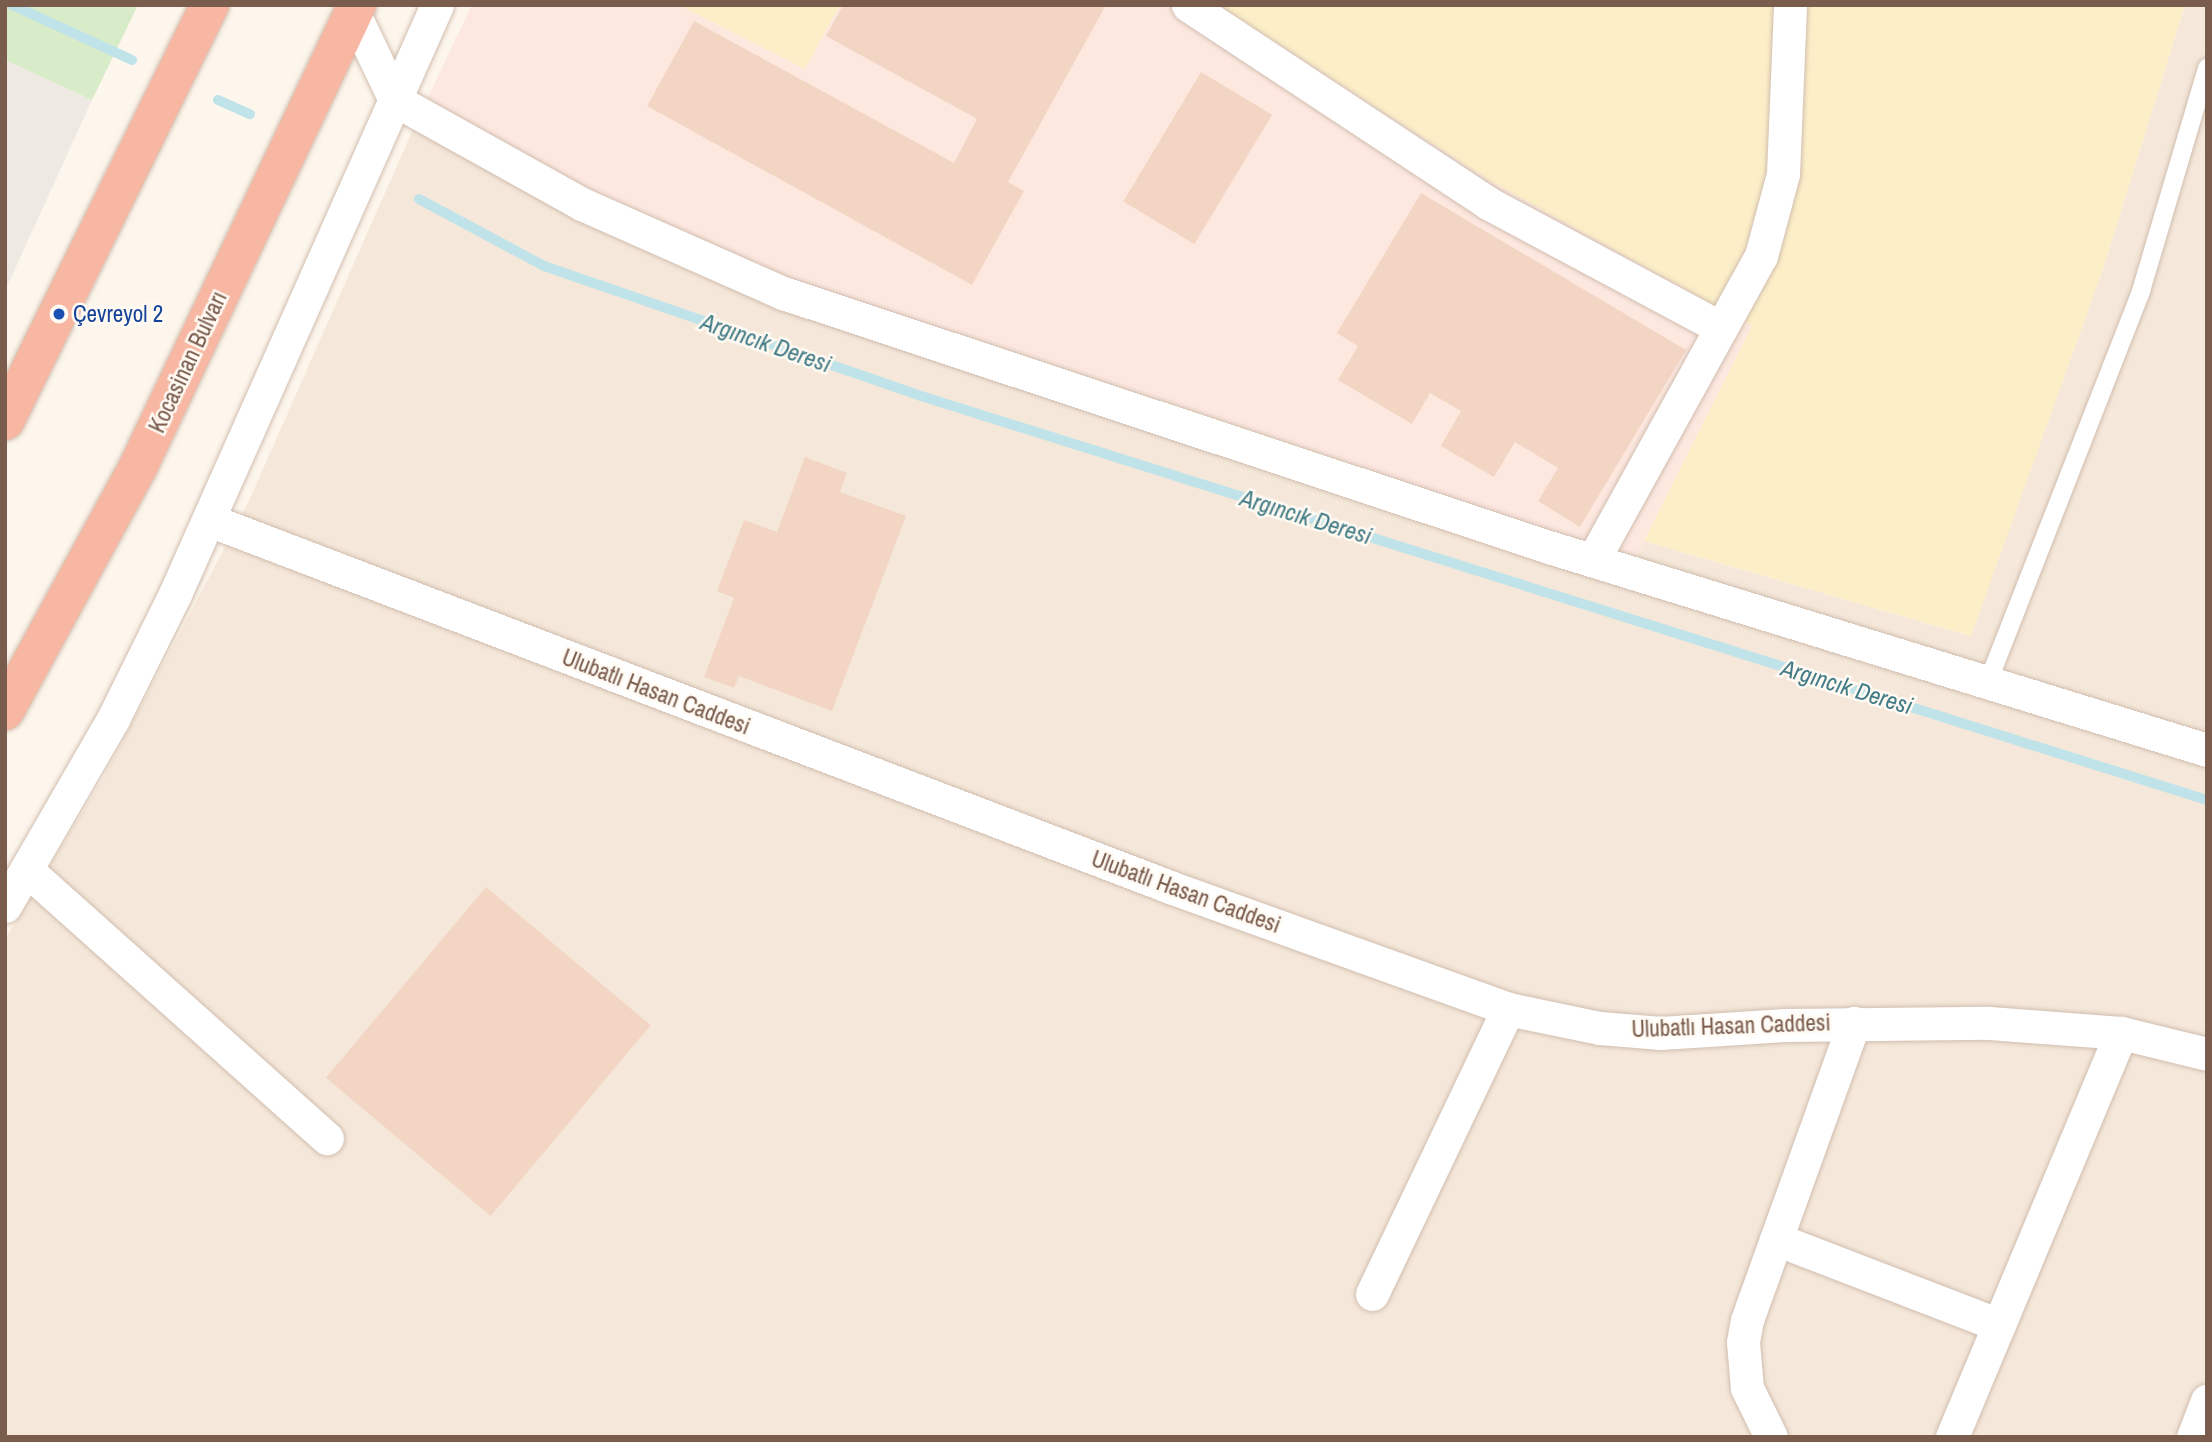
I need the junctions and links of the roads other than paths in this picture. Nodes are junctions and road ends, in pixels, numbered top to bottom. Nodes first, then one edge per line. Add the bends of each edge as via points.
1 (210, 5) edge
2 (437, 5) edge
3 (1188, 5) edge
4 (1790, 5) edge
5 (349, 8) edge
6 (2207, 68) edge
7 (395, 100) junction
8 (1721, 328) junction
9 (5, 421) edge
10 (209, 520) junction
11 (1593, 560) junction
12 (1988, 682) junction
13 (5, 711) edge
14 (2207, 750) edge
15 (28, 871) junction
16 (5, 906) edge
17 (1508, 1009) junction
18 (1854, 1023) junction
19 (2121, 1033) junction
20 (2207, 1054) edge
21 (327, 1138) dead end
22 (1776, 1239) junction
23 (1372, 1294) dead end
24 (1999, 1325) junction
25 (2207, 1401) edge
26 (1771, 1437) edge
27 (1952, 1437) edge
28 (2193, 1437) edge

1 - 9 highway
2 - 7 street
3 - 8 street via 1488,203
4 - 8 street via 1783,174 1761,256
5 - 7 street
5 - 13 highway, Kocasinan Bulvarı via 138,467
6 - 12 lane via 2141,291
7 - 10 street
7 - 11 street via 582,204 783,293
8 - 11 street
10 - 15 street via 113,719
10 - 17 street, Ulubatlı Hasan Caddesi via 1157,882
11 - 12 street
12 - 14 street
15 - 16 street
15 - 21 street
17 - 18 street, Ulubatlı Hasan Caddesi via 1600,1028 1661,1033
17 - 23 street
18 - 19 street, Ulubatlı Hasan Caddesi via 1989,1023
18 - 22 street
19 - 20 street, Ulubatlı Hasan Caddesi
19 - 24 street
22 - 24 street
22 - 26 street via 1743,1342 1747,1388
24 - 27 street
25 - 28 street

